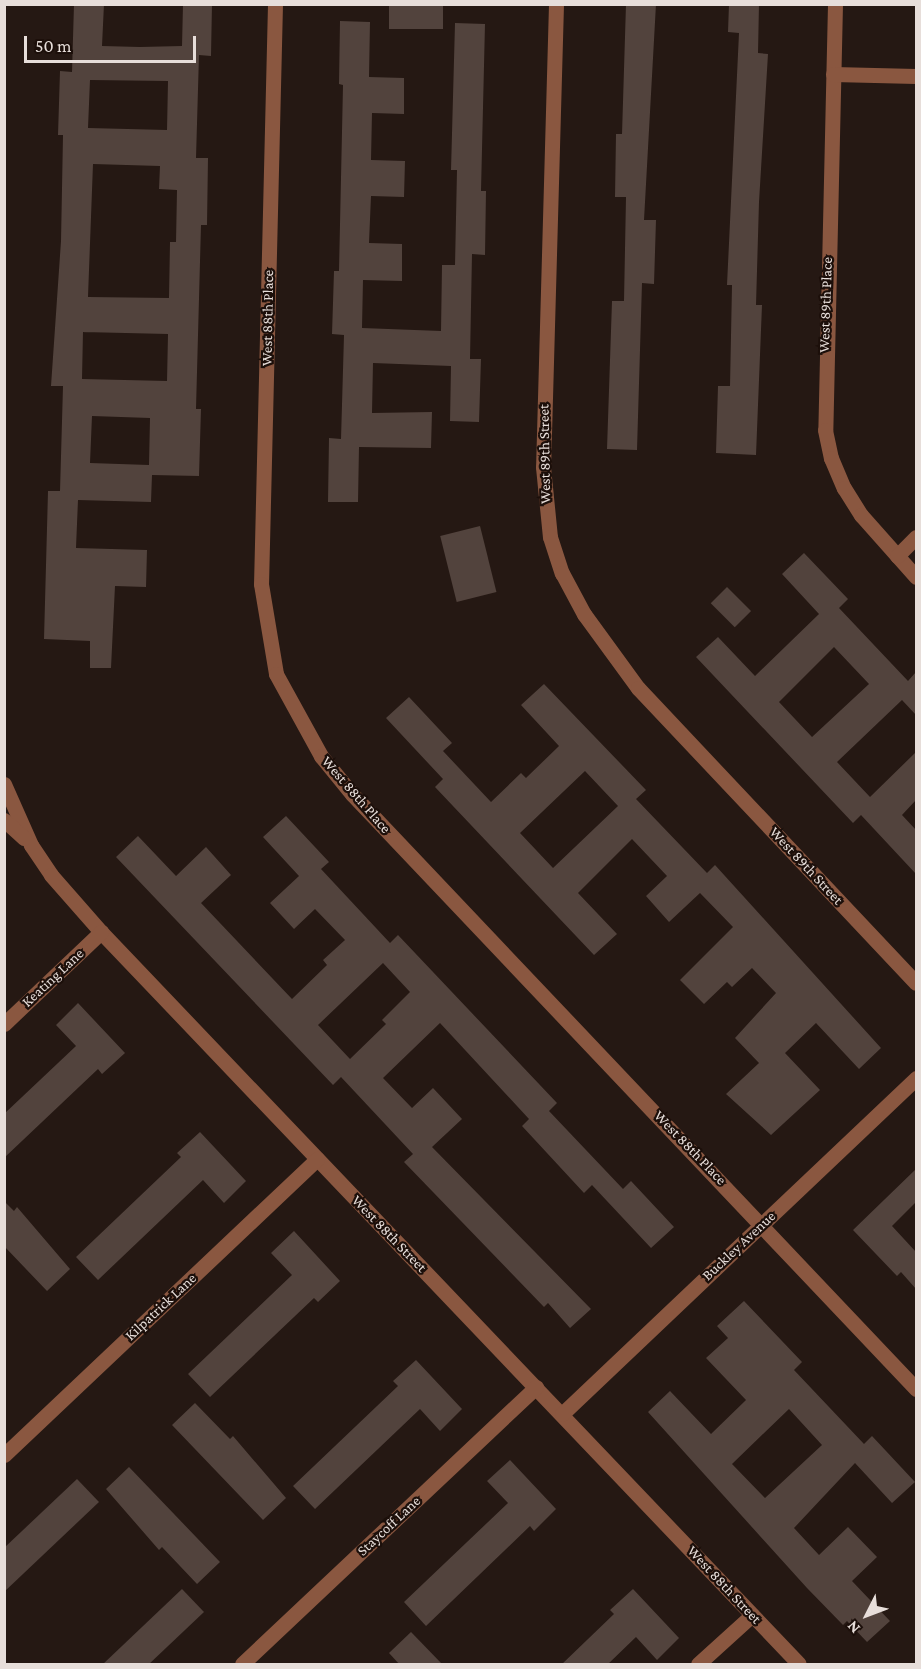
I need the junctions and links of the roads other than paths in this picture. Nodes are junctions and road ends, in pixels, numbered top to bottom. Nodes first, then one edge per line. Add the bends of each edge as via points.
1 (275, 4) edge
2 (556, 4) edge
3 (835, 4) edge
4 (833, 74) junction
5 (916, 76) edge
6 (916, 537) edge
7 (897, 556) junction
8 (916, 577) edge
9 (4, 784) edge
10 (4, 820) edge
11 (31, 845) junction
12 (102, 932) junction
13 (916, 983) edge
14 (4, 1024) edge
15 (916, 1078) edge
16 (317, 1160) junction
17 (763, 1224) junction
18 (536, 1387) junction
19 (916, 1389) edge
20 (562, 1414) junction
21 (4, 1455) edge
22 (752, 1615) junction
23 (242, 1665) edge
24 (698, 1665) edge
25 (799, 1665) edge

1 - 17 street, West 88th Place via 261,584 276,674 321,756 352,794
2 - 13 street, West 89th Street via 543,468 550,537 562,573 584,614 638,688
3 - 4 street, West 89th Place
4 - 5 street
4 - 7 street, West 89th Place via 825,430 831,458 844,488 861,515
6 - 7 street
7 - 8 street, West 89th Place
9 - 11 street, West 88th Street
10 - 11 street
11 - 12 street, West 88th Street via 51,875
12 - 14 street, Keating Lane
12 - 16 street, West 88th Street
15 - 17 street, Buckley Avenue
16 - 18 street, West 88th Street
16 - 21 street, Kilpatrick Lane
17 - 19 street, West 88th Place
17 - 20 street, Buckley Avenue
18 - 20 street, West 88th Street
18 - 23 street, Staycoff Lane
20 - 22 street, West 88th Street
22 - 24 street
22 - 25 street, West 88th Street

